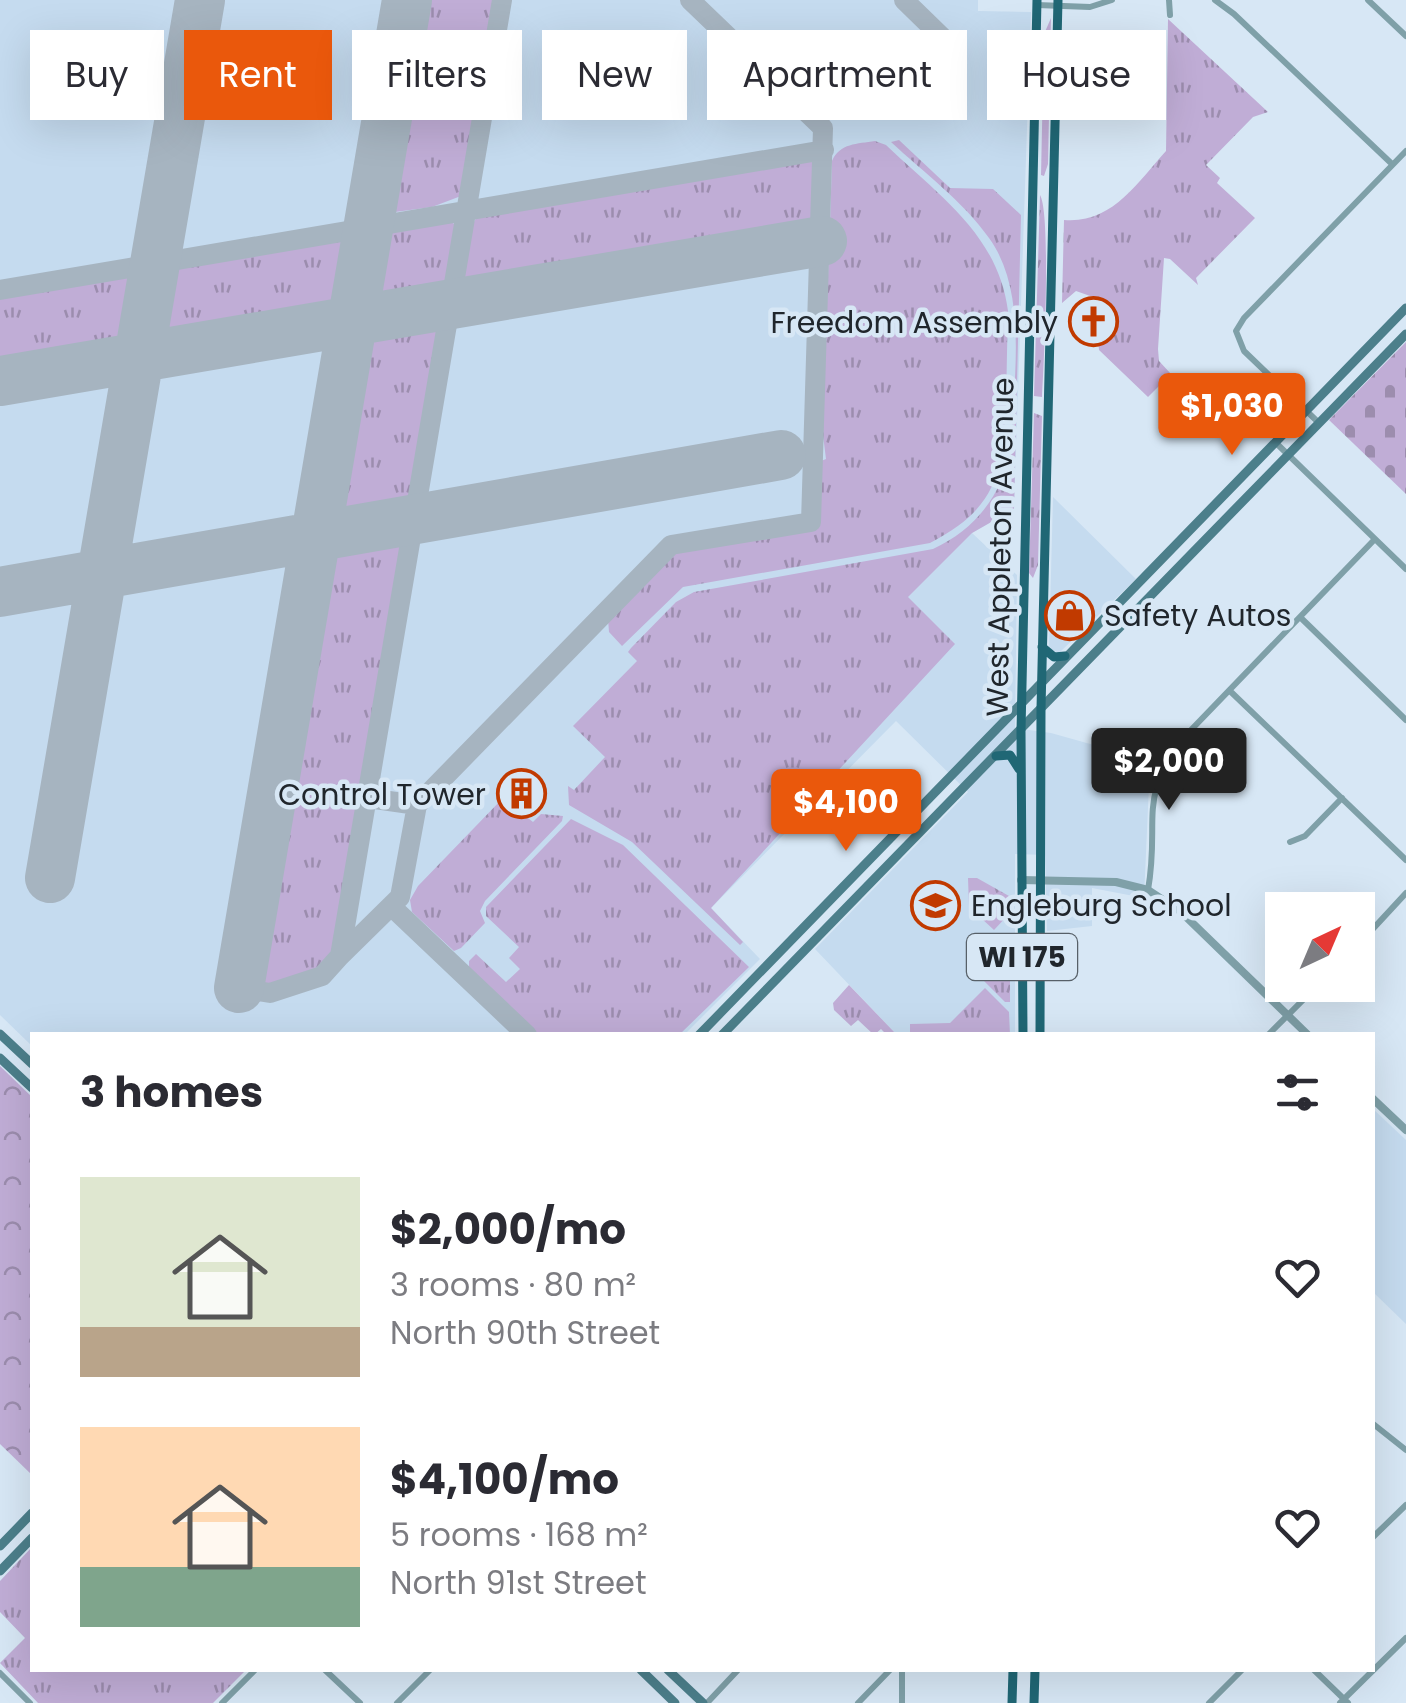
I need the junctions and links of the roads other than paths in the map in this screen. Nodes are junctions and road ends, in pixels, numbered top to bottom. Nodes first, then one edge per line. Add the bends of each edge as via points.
1 (1112, 0) edge
2 (1170, 0) edge
3 (1215, 0) edge
4 (1368, 0) edge
5 (1037, 2) edge
6 (1057, 3) edge
7 (1170, 15) dead end
8 (1406, 36) edge
9 (1406, 151) edge
10 (1392, 164) junction
11 (1406, 308) edge
12 (1406, 334) edge
13 (1306, 410) junction
14 (1319, 423) junction
15 (1275, 442) junction
16 (1288, 455) junction
17 (1375, 539) junction
18 (1406, 569) edge
19 (1300, 617) junction
20 (1042, 646) junction
21 (1065, 656) junction
22 (1042, 679) junction
23 (1230, 691) junction
24 (1022, 700) junction
25 (1040, 709) junction
26 (1406, 720) edge
27 (1021, 730) junction
28 (996, 756) junction
29 (1020, 774) junction
30 (1342, 798) junction
31 (1020, 804) junction
32 (1040, 807) junction
33 (1290, 842) dead end
34 (1406, 860) edge
35 (1021, 880) junction
36 (1040, 881) junction
37 (1148, 890) junction
38 (1406, 894) edge
39 (1375, 927) edge
40 (1300, 1002) edge
41 (1287, 1015) junction
42 (702, 1032) edge
43 (725, 1032) edge
44 (1023, 1032) edge
45 (1040, 1032) edge
46 (1271, 1032) edge
47 (1305, 1032) edge
48 (0, 1034) edge
49 (0, 1058) edge
50 (30, 1062) edge
51 (30, 1086) edge
52 (1375, 1101) edge
53 (1406, 1130) edge
54 (1375, 1424) edge
55 (1406, 1450) edge
56 (1406, 1505) edge
57 (30, 1515) edge
58 (1375, 1535) edge
59 (30, 1540) edge
60 (0, 1546) edge
61 (0, 1571) edge
62 (1406, 1638) edge
63 (1375, 1670) edge
64 (253, 1672) edge
65 (328, 1672) edge
66 (428, 1672) edge
67 (643, 1672) edge
68 (670, 1672) edge
69 (736, 1672) edge
70 (888, 1672) edge
71 (902, 1672) edge
72 (1013, 1672) edge
73 (1035, 1672) edge
74 (1240, 1672) edge
75 (1316, 1672) edge
76 (1373, 1672) edge
77 (0, 1673) edge
78 (1344, 1702) edge
79 (30, 1703) edge
80 (222, 1703) edge
81 (360, 1703) edge
82 (398, 1703) edge
83 (675, 1703) edge
84 (705, 1703) edge
85 (858, 1703) edge
86 (902, 1703) edge
87 (1012, 1703) edge
88 (1034, 1703) edge
89 (1209, 1703) edge

1 - 6 street via 1090,7
2 - 7 street
3 - 10 street
4 - 8 street
5 - 6 street
5 - 24 main road, West Appleton Avenue / WI 175
6 - 20 main road, West Appleton Avenue / WI 175
9 - 10 street
10 - 13 street via 1236,330 1244,351
11 - 13 main road
12 - 14 main road
13 - 14 street
13 - 15 main road
14 - 16 main road
15 - 16 street
15 - 21 main road
16 - 17 street
16 - 25 main road
17 - 18 street
17 - 19 street
19 - 23 street
19 - 26 street
20 - 21 main road via 1054,658
20 - 22 main road, West Appleton Avenue / WI 175
21 - 22 main road
22 - 24 main road
22 - 25 main road, West Appleton Avenue / WI 175
23 - 30 street
23 - 37 street via 1180,743 1155,787
24 - 27 main road, West Appleton Avenue / WI 175
24 - 42 main road
25 - 27 main road
25 - 32 main road, West Appleton Avenue / WI 175
27 - 28 main road
27 - 29 main road, West Appleton Avenue / WI 175
28 - 29 main road via 1010,755
28 - 43 main road
29 - 31 main road, West Appleton Avenue / WI 175
30 - 33 street via 1307,835
30 - 34 street
31 - 32 main road
31 - 35 main road, West Appleton Avenue / WI 175
32 - 36 main road, West Appleton Avenue / WI 175
35 - 36 street
35 - 44 main road, West Appleton Avenue / WI 175
36 - 37 street via 1116,882
36 - 45 main road, West Appleton Avenue / WI 175
37 - 41 street via 1180,911
38 - 39 street
40 - 41 street
41 - 46 street
41 - 47 street
48 - 50 main road
49 - 51 main road
52 - 53 street
54 - 55 street
56 - 58 street
57 - 60 main road
59 - 61 main road
62 - 63 street
64 - 80 street
65 - 81 street
66 - 82 street
67 - 83 main road
68 - 84 main road
69 - 84 street
70 - 85 street
71 - 86 street
72 - 87 main road
73 - 88 main road
74 - 89 street
75 - 78 street
76 - 78 street
77 - 79 street

